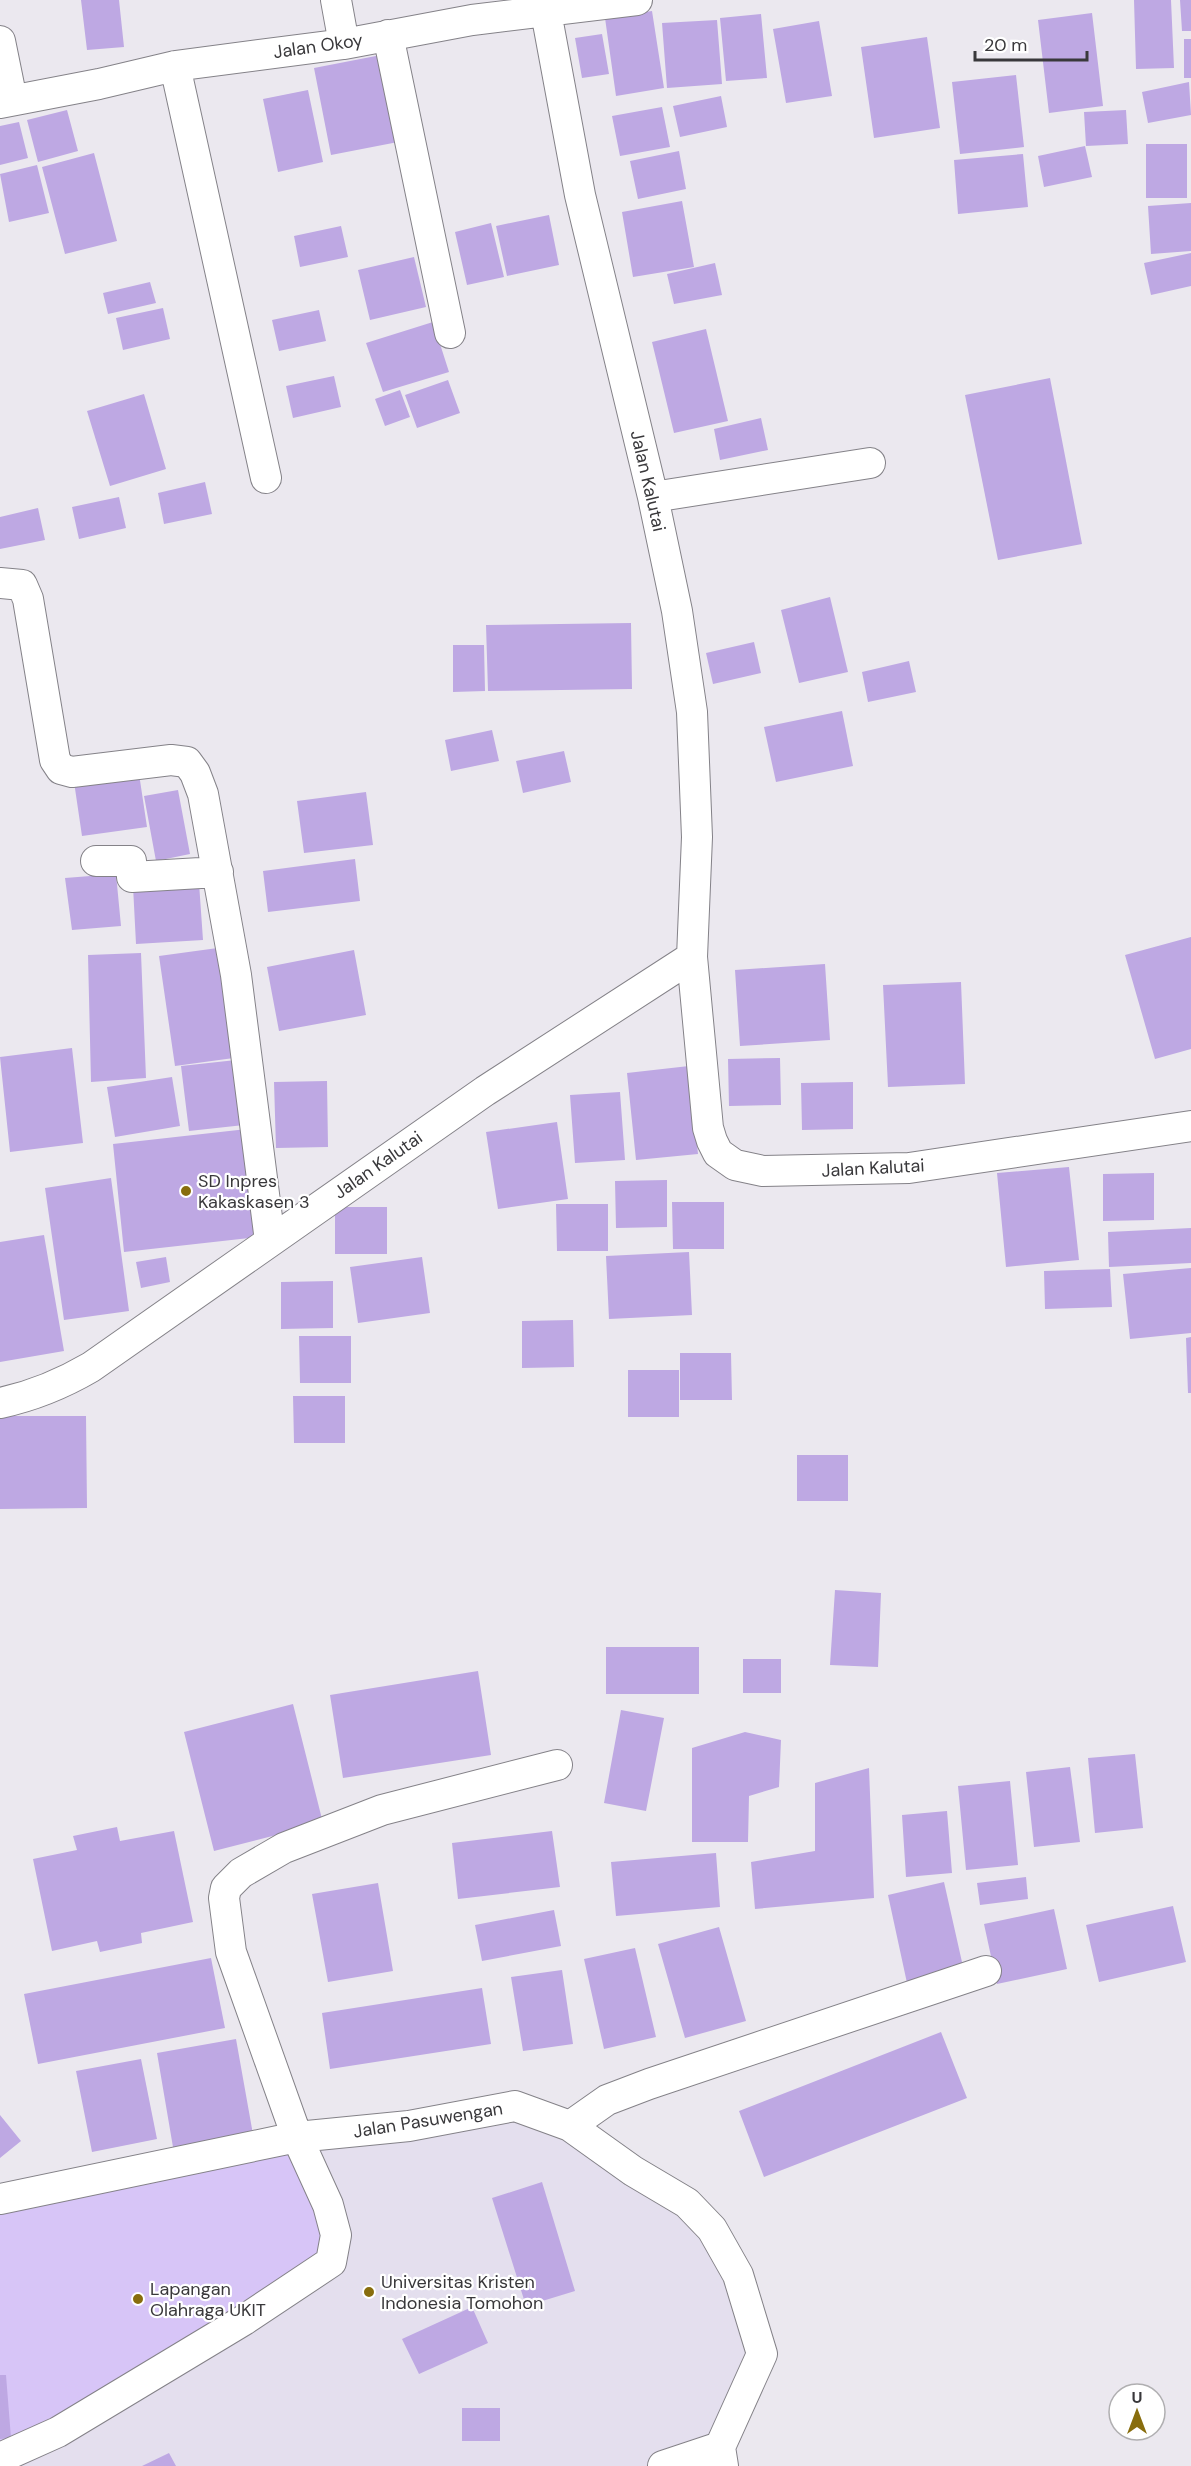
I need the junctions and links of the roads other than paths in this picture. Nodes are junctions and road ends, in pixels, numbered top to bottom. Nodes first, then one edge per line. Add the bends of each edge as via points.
1 (336, 0) edge
2 (637, 0) edge
3 (546, 12) junction
4 (388, 35) junction
5 (0, 41) edge
6 (344, 44) junction
7 (176, 66) junction
8 (6, 101) edge
9 (450, 333) dead end
10 (870, 463) dead end
11 (266, 478) dead end
12 (652, 497) junction
13 (0, 582) edge
14 (96, 861) dead end
15 (218, 872) junction
16 (692, 957) junction
17 (1191, 1126) edge
18 (270, 1241) junction
19 (0, 1403) edge
20 (557, 1765) dead end
21 (986, 1971) dead end
22 (570, 2126) junction
23 (297, 2137) junction
24 (0, 2199) edge
25 (722, 2456) edge
26 (0, 2458) edge
27 (663, 2466) edge

1 - 6 street
2 - 3 street, Jalan Okoy
3 - 4 street, Jalan Okoy
3 - 12 street, Jalan Kalutai via 580,195
4 - 6 street, Jalan Okoy
4 - 9 street
5 - 8 street
6 - 7 street, Jalan Okoy
7 - 8 street, Jalan Okoy
7 - 11 street
10 - 12 street
12 - 16 street, Jalan Kalutai via 677,611 692,712 697,837
13 - 15 street via 22,585 28,599 55,760 61,769 72,772 171,760 187,762 203,795
14 - 15 street via 131,861 132,877
15 - 18 street via 236,975
16 - 17 street, Jalan Kalutai via 708,1128 718,1153 735,1165 763,1172 909,1168
16 - 18 street, Jalan Kalutai via 485,1091
18 - 19 street, Jalan Kalutai via 92,1367 32,1396
20 - 23 street via 382,1810 284,1848 241,1873 226,1888 231,1952
21 - 22 street via 649,2084 607,2100
22 - 23 street, Jalan Pasuwengan via 515,2106 409,2126
22 - 25 street, Jalan Pasuwengan via 687,2203 712,2229 738,2275 762,2354
23 - 24 street, Jalan Pasuwengan
23 - 26 street via 328,2205 336,2235 331,2262 244,2320 58,2432
25 - 27 street

